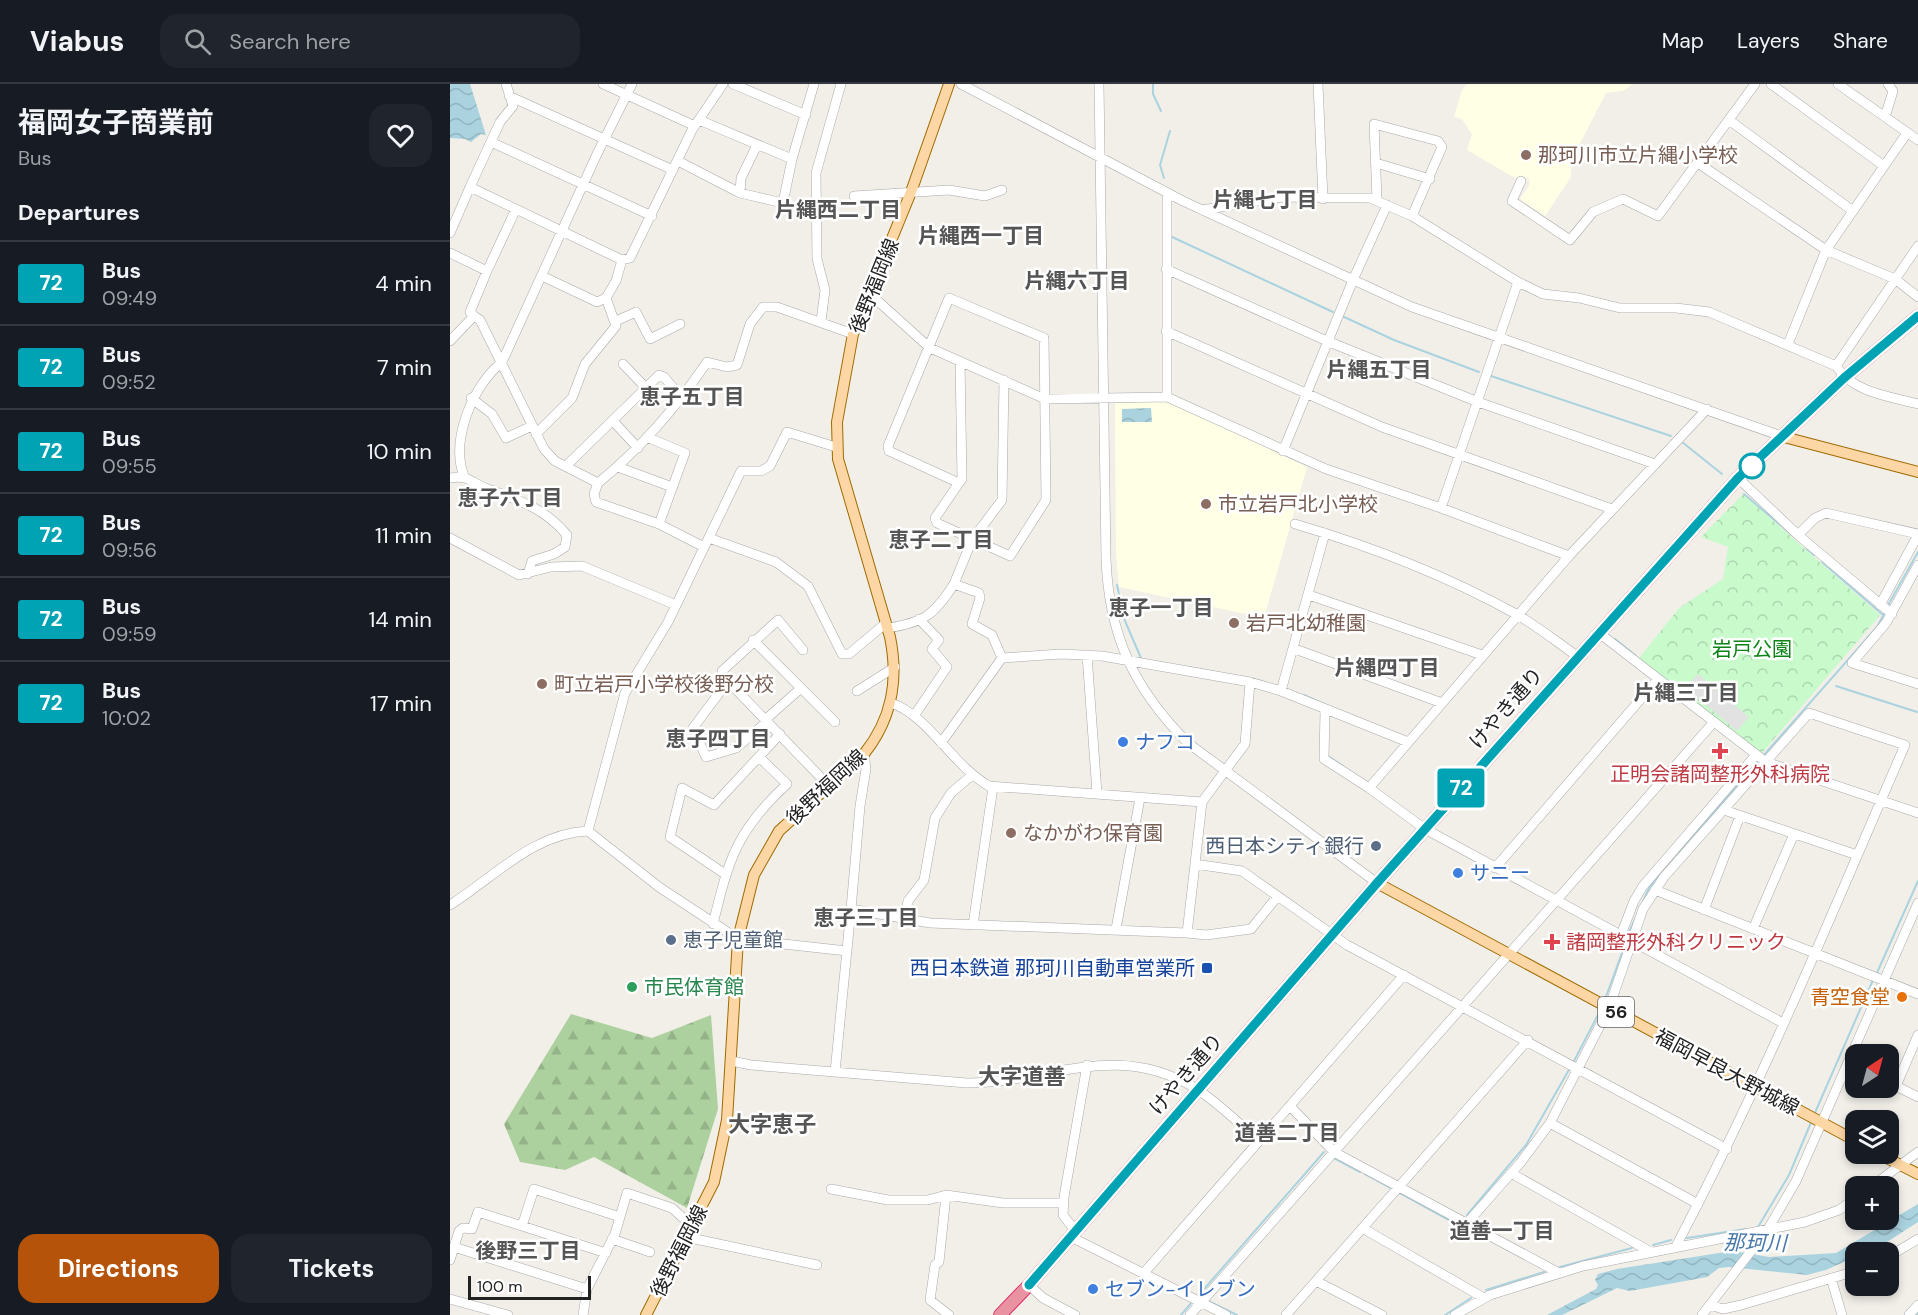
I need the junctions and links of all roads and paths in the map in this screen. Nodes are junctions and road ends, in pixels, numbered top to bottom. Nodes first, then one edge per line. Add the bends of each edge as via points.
1 (506, 84) edge
2 (603, 84) edge
3 (632, 84) edge
4 (723, 84) edge
5 (733, 84) edge
6 (814, 84) edge
7 (841, 84) edge
8 (949, 84) edge
9 (961, 84) edge
10 (1099, 84) edge
11 (1318, 84) edge
12 (1755, 84) edge
13 (1771, 84) edge
14 (1838, 84) edge
15 (1888, 84) edge
16 (627, 94) junction
17 (509, 96) junction
18 (806, 115) junction
19 (1885, 117) junction
20 (1729, 120) junction
21 (697, 123) junction
22 (1907, 133) junction
23 (604, 138) junction
24 (1918, 140) edge
25 (491, 142) junction
26 (757, 145) junction
27 (792, 159) junction
28 (1101, 159) junction
29 (1377, 163) junction
30 (1698, 163) junction
31 (675, 166) junction
32 (1884, 166) junction
33 (1430, 179) junction
34 (1521, 181) dead end
35 (582, 185) junction
36 (470, 188) junction
37 (1002, 190) dead end
38 (911, 192) junction
39 (1167, 192) junction
40 (740, 193) junction
41 (854, 196) dead end
42 (1323, 199) junction
43 (1377, 200) junction
44 (1388, 205) junction
45 (516, 209) junction
46 (1202, 210) junction
47 (1853, 211) junction
48 (652, 216) junction
49 (1412, 216) junction
50 (562, 230) junction
51 (450, 233) edge
52 (1918, 246) edge
53 (1826, 250) junction
54 (450, 253) edge
55 (622, 260) junction
56 (1166, 269) junction
57 (487, 271) junction
58 (542, 276) junction
59 (1895, 279) junction
60 (1353, 280) junction
61 (1518, 282) junction
62 (870, 294) junction
63 (1918, 297) edge
64 (606, 298) junction
65 (474, 316) junction
66 (1918, 316) edge
67 (615, 321) junction
68 (821, 321) junction
69 (680, 324) dead end
70 (1166, 331) junction
71 (853, 334) junction
72 (1499, 337) junction
73 (450, 341) edge
74 (1327, 341) junction
75 (1788, 344) junction
76 (930, 348) junction
77 (960, 361) junction
78 (502, 362) junction
79 (623, 364) dead end
80 (1836, 366) junction
81 (1844, 378) junction
82 (1004, 380) junction
83 (646, 388) junction
84 (1306, 394) junction
85 (1167, 397) junction
86 (471, 398) junction
87 (1103, 398) junction
88 (682, 399) junction
89 (1046, 399) junction
90 (1478, 402) junction
91 (1918, 404) edge
92 (1707, 409) junction
93 (613, 421) junction
94 (534, 430) junction
95 (1784, 437) junction
96 (649, 438) junction
97 (836, 447) junction
98 (638, 448) junction
99 (1283, 451) junction
100 (1459, 456) junction
101 (1655, 464) junction
102 (566, 466) junction
103 (618, 467) junction
104 (1918, 471) edge
105 (464, 476) junction
106 (450, 478) edge
107 (1738, 478) junction
108 (598, 483) junction
109 (959, 483) junction
110 (672, 487) junction
111 (1442, 508) junction
112 (1612, 509) junction
113 (659, 524) junction
114 (1295, 524) dead end
115 (1325, 533) junction
116 (1918, 534) edge
117 (1798, 535) junction
118 (450, 538) edge
119 (972, 540) junction
120 (706, 542) junction
121 (1569, 556) junction
122 (1918, 565) edge
123 (528, 574) junction
124 (954, 584) junction
125 (1309, 595) junction
126 (676, 605) junction
127 (1880, 605) junction
128 (1892, 614) junction
129 (1518, 615) junction
130 (919, 619) junction
131 (886, 625) junction
132 (1599, 633) junction
133 (753, 640) junction
134 (1295, 649) junction
135 (803, 650) dead end
136 (1087, 655) junction
137 (1482, 655) junction
138 (1577, 656) junction
139 (1002, 658) junction
140 (1127, 660) junction
141 (895, 667) junction
142 (1658, 679) junction
143 (728, 681) junction
144 (1250, 682) junction
145 (1918, 684) edge
146 (800, 689) junction
147 (857, 691) dead end
148 (1281, 692) junction
149 (891, 703) junction
150 (1442, 703) junction
151 (1325, 711) junction
152 (914, 716) junction
153 (767, 720) junction
154 (835, 722) dead end
155 (1713, 723) junction
156 (780, 734) junction
157 (1408, 742) junction
158 (941, 743) junction
159 (864, 754) junction
160 (1755, 756) junction
161 (760, 758) junction
162 (1766, 762) junction
163 (1225, 771) junction
164 (972, 775) junction
165 (828, 785) junction
166 (993, 787) junction
167 (1369, 788) junction
168 (1097, 793) junction
169 (1140, 798) junction
170 (1881, 801) junction
171 (1202, 802) junction
172 (1724, 810) junction
173 (1918, 813) edge
174 (1740, 816) junction
175 (1425, 829) junction
176 (588, 831) junction
177 (1794, 834) junction
178 (1857, 855) junction
179 (1195, 864) junction
180 (1495, 868) junction
181 (725, 874) junction
182 (1377, 883) junction
183 (1655, 890) junction
184 (1277, 897) junction
185 (1555, 902) junction
186 (1918, 903) edge
187 (450, 905) edge
188 (851, 909) junction
189 (1704, 910) junction
190 (904, 919) junction
191 (713, 924) junction
192 (973, 925) junction
193 (1116, 929) junction
194 (1753, 929) junction
195 (1187, 933) junction
196 (1333, 935) junction
197 (1622, 935) junction
198 (738, 939) junction
199 (1632, 941) junction
200 (847, 951) junction
201 (1814, 953) junction
202 (1509, 954) junction
203 (1404, 975) junction
204 (1884, 980) junction
205 (1918, 994) edge
206 (1460, 1007) junction
207 (1609, 1008) junction
208 (1782, 1023) junction
209 (1918, 1035) edge
210 (1528, 1040) junction
211 (1859, 1044) edge
212 (732, 1061) junction
213 (1087, 1065) junction
214 (1577, 1067) junction
215 (1899, 1071) edge
216 (835, 1072) junction
217 (1845, 1078) edge
218 (1756, 1087) junction
219 (1899, 1088) edge
220 (1198, 1089) junction
221 (1918, 1097) edge
222 (1290, 1106) junction
223 (1550, 1124) junction
224 (1823, 1124) junction
225 (1845, 1135) edge
226 (1259, 1141) junction
227 (1728, 1149) junction
228 (1334, 1152) junction
229 (1918, 1152) edge
230 (1899, 1164) edge
231 (1903, 1166) junction
232 (1511, 1173) junction
233 (1918, 1174) edge
234 (1888, 1176) edge
235 (1400, 1186) junction
236 (831, 1189) dead end
237 (946, 1195) junction
238 (1064, 1203) junction
239 (1698, 1204) junction
240 (1845, 1206) edge
241 (620, 1216) junction
242 (1468, 1222) junction
243 (522, 1226) junction
244 (692, 1226) junction
245 (1364, 1228) junction
246 (1768, 1229) junction
247 (1073, 1234) junction
248 (686, 1238) junction
249 (612, 1239) junction
250 (1918, 1239) edge
251 (1909, 1245) junction
252 (1676, 1246) junction
253 (454, 1248) junction
254 (1918, 1250) edge
255 (1899, 1251) edge
256 (650, 1252) dead end
257 (1651, 1252) junction
258 (606, 1253) junction
259 (450, 1260) edge
260 (817, 1265) dead end
261 (1559, 1273) junction
262 (1143, 1274) junction
263 (1845, 1274) edge
264 (1831, 1278) junction
265 (1316, 1281) junction
266 (1029, 1285) junction
267 (587, 1289) junction
268 (1484, 1298) junction
269 (450, 1299) edge
270 (1712, 1301) junction
271 (1201, 1303) junction
272 (1918, 1305) edge
273 (508, 1315) edge
274 (583, 1315) edge
275 (646, 1315) edge
276 (949, 1315) edge
277 (1000, 1315) edge
278 (1005, 1315) edge
279 (1075, 1315) edge
280 (1190, 1315) edge
281 (1226, 1315) edge
282 (1286, 1315) edge
283 (1382, 1315) edge
284 (1455, 1315) edge
285 (1702, 1315) edge
286 (1842, 1315) edge
287 (1909, 1315) edge

1 - 17 street
2 - 16 street
3 - 16 street
4 - 21 street
5 - 18 street
6 - 18 street
7 - 68 street via 816,172 817,259 825,290
8 - 38 main road, 後野福岡線
9 - 28 street
10 - 28 street
11 - 42 street
12 - 20 street
13 - 32 street
14 - 19 street
15 - 19 street via 1893,91
16 - 21 street
16 - 23 street
17 - 23 street
17 - 25 street via 513,106
18 - 27 street
19 - 22 street
20 - 30 street
20 - 47 street
21 - 26 street
21 - 31 street
22 - 24 street
22 - 32 street
23 - 31 street
23 - 35 street
25 - 35 street
25 - 36 street
26 - 27 street
26 - 40 street via 741,178
27 - 40 street via 783,203
28 - 39 street
28 - 87 street
29 - 33 street
29 - 33 street via 1374,124 1442,144
29 - 43 street
30 - 34 street via 1658,216 1623,199 1593,212 1570,240 1512,201
30 - 53 street
31 - 40 street
31 - 48 street
32 - 47 street
33 - 49 street
35 - 48 street
35 - 50 street
36 - 45 street
36 - 51 street
37 - 38 street via 985,196 961,190
38 - 41 street
38 - 62 main road, 後野福岡線
39 - 46 street
39 - 56 street
42 - 43 street
42 - 46 street via 1281,197
43 - 44 street
44 - 49 street
44 - 60 street
45 - 50 street
45 - 57 street
46 - 60 street
47 - 53 street
48 - 55 street via 633,256
49 - 61 street
50 - 55 street
50 - 58 street
52 - 59 street
53 - 59 street
53 - 75 street
54 - 57 street
55 - 64 street
56 - 70 street
56 - 74 street
57 - 65 street via 470,312
58 - 64 street via 597,302
58 - 78 street
59 - 63 street
59 - 80 street
60 - 72 street via 1412,307
60 - 74 street
61 - 72 street
61 - 75 street via 1550,297 1579,298 1620,308 1709,312
62 - 71 main road, 後野福岡線
62 - 76 street
64 - 67 street
65 - 73 street
65 - 78 street via 480,320
66 - 81 highway, けやき通り
67 - 69 street via 636,312 650,339
67 - 94 street via 616,326 585,364 572,398
68 - 71 street
68 - 88 street via 777,307 763,307 750,324 737,365 707,362
70 - 84 street
70 - 85 street
71 - 97 main road, 後野福岡線
72 - 90 street
72 - 92 street
74 - 84 street
74 - 90 street
75 - 80 street
76 - 77 street
76 - 89 street via 949,298 1044,338
76 - 109 street via 889,451
77 - 82 street
77 - 109 street
78 - 86 street
78 - 94 street
79 - 83 street
80 - 81 street
81 - 91 street via 1854,386
81 - 95 highway, けやき通り
82 - 89 street
82 - 119 street via 1002,500
83 - 88 street via 659,375
83 - 93 street
84 - 99 street
84 - 100 street
85 - 87 street
85 - 99 street
86 - 94 street via 492,414 506,438
86 - 105 street via 459,421 455,440 456,458
87 - 89 street
87 - 140 street via 1107,589
88 - 96 street
89 - 119 street via 1046,500 1010,556
90 - 100 street
90 - 101 street
92 - 95 street
92 - 101 street
93 - 98 street
93 - 102 street
94 - 102 street via 549,455
95 - 104 main road
95 - 107 highway, けやき通り
96 - 98 street
96 - 110 street via 685,453
97 - 120 street via 787,432 770,466 761,471 741,471
97 - 131 main road, 後野福岡線
98 - 103 street
99 - 111 street via 1365,484
100 - 111 street
100 - 112 street
101 - 112 street
102 - 108 street
103 - 108 street
103 - 110 street
105 - 106 street
105 - 123 street via 537,508 554,519 567,536 561,551 532,561
107 - 117 street
107 - 132 highway, けやき通り
108 - 113 street via 596,502
109 - 119 street via 935,520
110 - 113 street
111 - 121 street
112 - 121 street
113 - 120 street
114 - 115 street
115 - 125 street
115 - 129 street via 1464,586
116 - 117 street via 1826,513
116 - 127 street
117 - 127 street
118 - 123 street via 470,546 511,573
119 - 124 street
120 - 126 street
120 - 131 street via 776,562 808,586 842,654 849,654
121 - 129 street
122 - 128 street
123 - 126 street via 551,567 582,566
124 - 130 street via 935,612
124 - 139 street via 979,594 972,624 992,635
125 - 134 street
125 - 137 street
126 - 176 street via 625,693
127 - 128 street
128 - 145 street via 1852,663
129 - 137 street
129 - 138 street
130 - 131 street via 907,625
130 - 152 street via 939,640 932,649 947,667
131 - 141 main road, 後野福岡線
132 - 138 highway, けやき通り
132 - 142 street
133 - 135 street via 778,620
133 - 143 street via 722,671
133 - 146 street
134 - 148 street
134 - 150 street
136 - 139 street
136 - 140 street
136 - 168 street
137 - 150 street
138 - 175 highway, けやき通り
139 - 158 street
140 - 144 street
140 - 163 street via 1166,721 1188,744
141 - 147 street
141 - 149 main road, 後野福岡線
142 - 155 street
142 - 180 street
143 - 153 street
143 - 153 street via 693,728 706,757 736,748
144 - 148 street
144 - 163 street via 1245,744
146 - 153 street
146 - 154 street
148 - 151 street
149 - 152 street
149 - 159 main road, 後野福岡線
150 - 157 street
151 - 157 street
151 - 167 street via 1324,759
152 - 158 street
153 - 156 street
155 - 160 street
155 - 185 street
156 - 161 street
156 - 165 street
157 - 167 street
158 - 164 street
159 - 165 main road, 後野福岡線
159 - 188 street via 866,769
160 - 162 street
160 - 197 street via 1643,886
161 - 181 street via 787,784 753,818
161 - 181 street via 714,805 682,788 670,837
162 - 170 street
162 - 170 street via 1809,713 1905,745
162 - 172 street
163 - 171 street
163 - 182 street
164 - 166 street
164 - 190 street via 951,794 935,818 924,880 908,901
165 - 198 main road, 後野福岡線 via 793,816 766,850 745,901
166 - 168 street
166 - 192 street
167 - 175 street
168 - 169 street
169 - 171 street
169 - 193 street
170 - 173 street
170 - 178 street
171 - 179 street
172 - 174 street
172 - 183 street
174 - 177 street
174 - 189 street
175 - 180 street
175 - 182 highway, けやき通り
176 - 187 street via 541,842
176 - 191 street via 650,881
177 - 178 street
177 - 194 street
178 - 201 street
179 - 184 street via 1242,871
179 - 195 street
180 - 185 street
181 - 191 street
182 - 196 highway, けやき通り
182 - 202 main road, 福岡早良大野城線 / 56
183 - 189 street
183 - 199 street via 1643,909
184 - 195 street via 1251,928
184 - 196 street
185 - 197 street
185 - 202 street
186 - 204 street
188 - 190 street
188 - 200 street
189 - 194 street
190 - 192 street
191 - 198 street
192 - 193 street
193 - 195 street
194 - 201 street
196 - 203 street
196 - 220 highway, けやき通り
197 - 199 street
198 - 200 street
198 - 212 main road, 後野福岡線
199 - 207 street
199 - 208 street
200 - 216 street
201 - 204 street
201 - 208 street
202 - 206 street
202 - 207 main road, 福岡早良大野城線 / 56
203 - 206 street
203 - 222 street
204 - 205 street
204 - 211 street
206 - 210 street
206 - 228 street
207 - 214 street
207 - 218 main road, 福岡早良大野城線 / 56
208 - 218 street
209 - 215 street
210 - 214 street
210 - 235 street
212 - 216 street
212 - 244 main road, 後野福岡線 via 727,1119 714,1182
213 - 216 street via 996,1083
213 - 220 street via 1151,1070
213 - 238 street
214 - 223 street
214 - 227 street
217 - 224 street
218 - 224 main road, 福岡早良大野城線 / 56
218 - 227 street
219 - 221 street
220 - 226 street
220 - 247 highway, けやき通り
222 - 226 street
222 - 228 street
223 - 232 street
223 - 239 street
224 - 225 main road, 福岡早良大野城線 / 56
224 - 246 street
226 - 262 street
227 - 239 street
228 - 235 street
228 - 271 street
229 - 231 street
230 - 231 main road
231 - 233 main road
231 - 234 street
232 - 242 street
232 - 257 street
235 - 242 street
235 - 245 street
236 - 237 street via 888,1200 928,1200
237 - 238 street via 1003,1203
237 - 276 street via 939,1262 935,1265 930,1300
238 - 247 street via 1063,1215
239 - 252 street
240 - 246 street via 1816,1218
241 - 243 street via 534,1189
241 - 244 street via 627,1193 672,1208
241 - 249 street
242 - 261 street
243 - 253 street via 478,1212 472,1229 459,1231
243 - 258 street
244 - 248 main road, 後野福岡線
245 - 265 street
245 - 268 street
246 - 252 street
246 - 270 street
247 - 262 street
247 - 266 highway, けやき通り
248 - 260 street
248 - 275 main road, 後野福岡線
249 - 256 street
249 - 258 street
250 - 251 street
251 - 254 street
251 - 255 street
252 - 257 street
253 - 259 street
253 - 267 street
257 - 261 street
258 - 267 street
261 - 268 street
262 - 271 street
263 - 264 street
264 - 270 street via 1723,1309
264 - 286 street
265 - 282 street
265 - 283 street
266 - 277 highway
266 - 278 highway
266 - 279 street via 1042,1298
267 - 274 street
268 - 284 street
269 - 273 street
270 - 285 street
271 - 280 street
271 - 281 street
272 - 287 street

